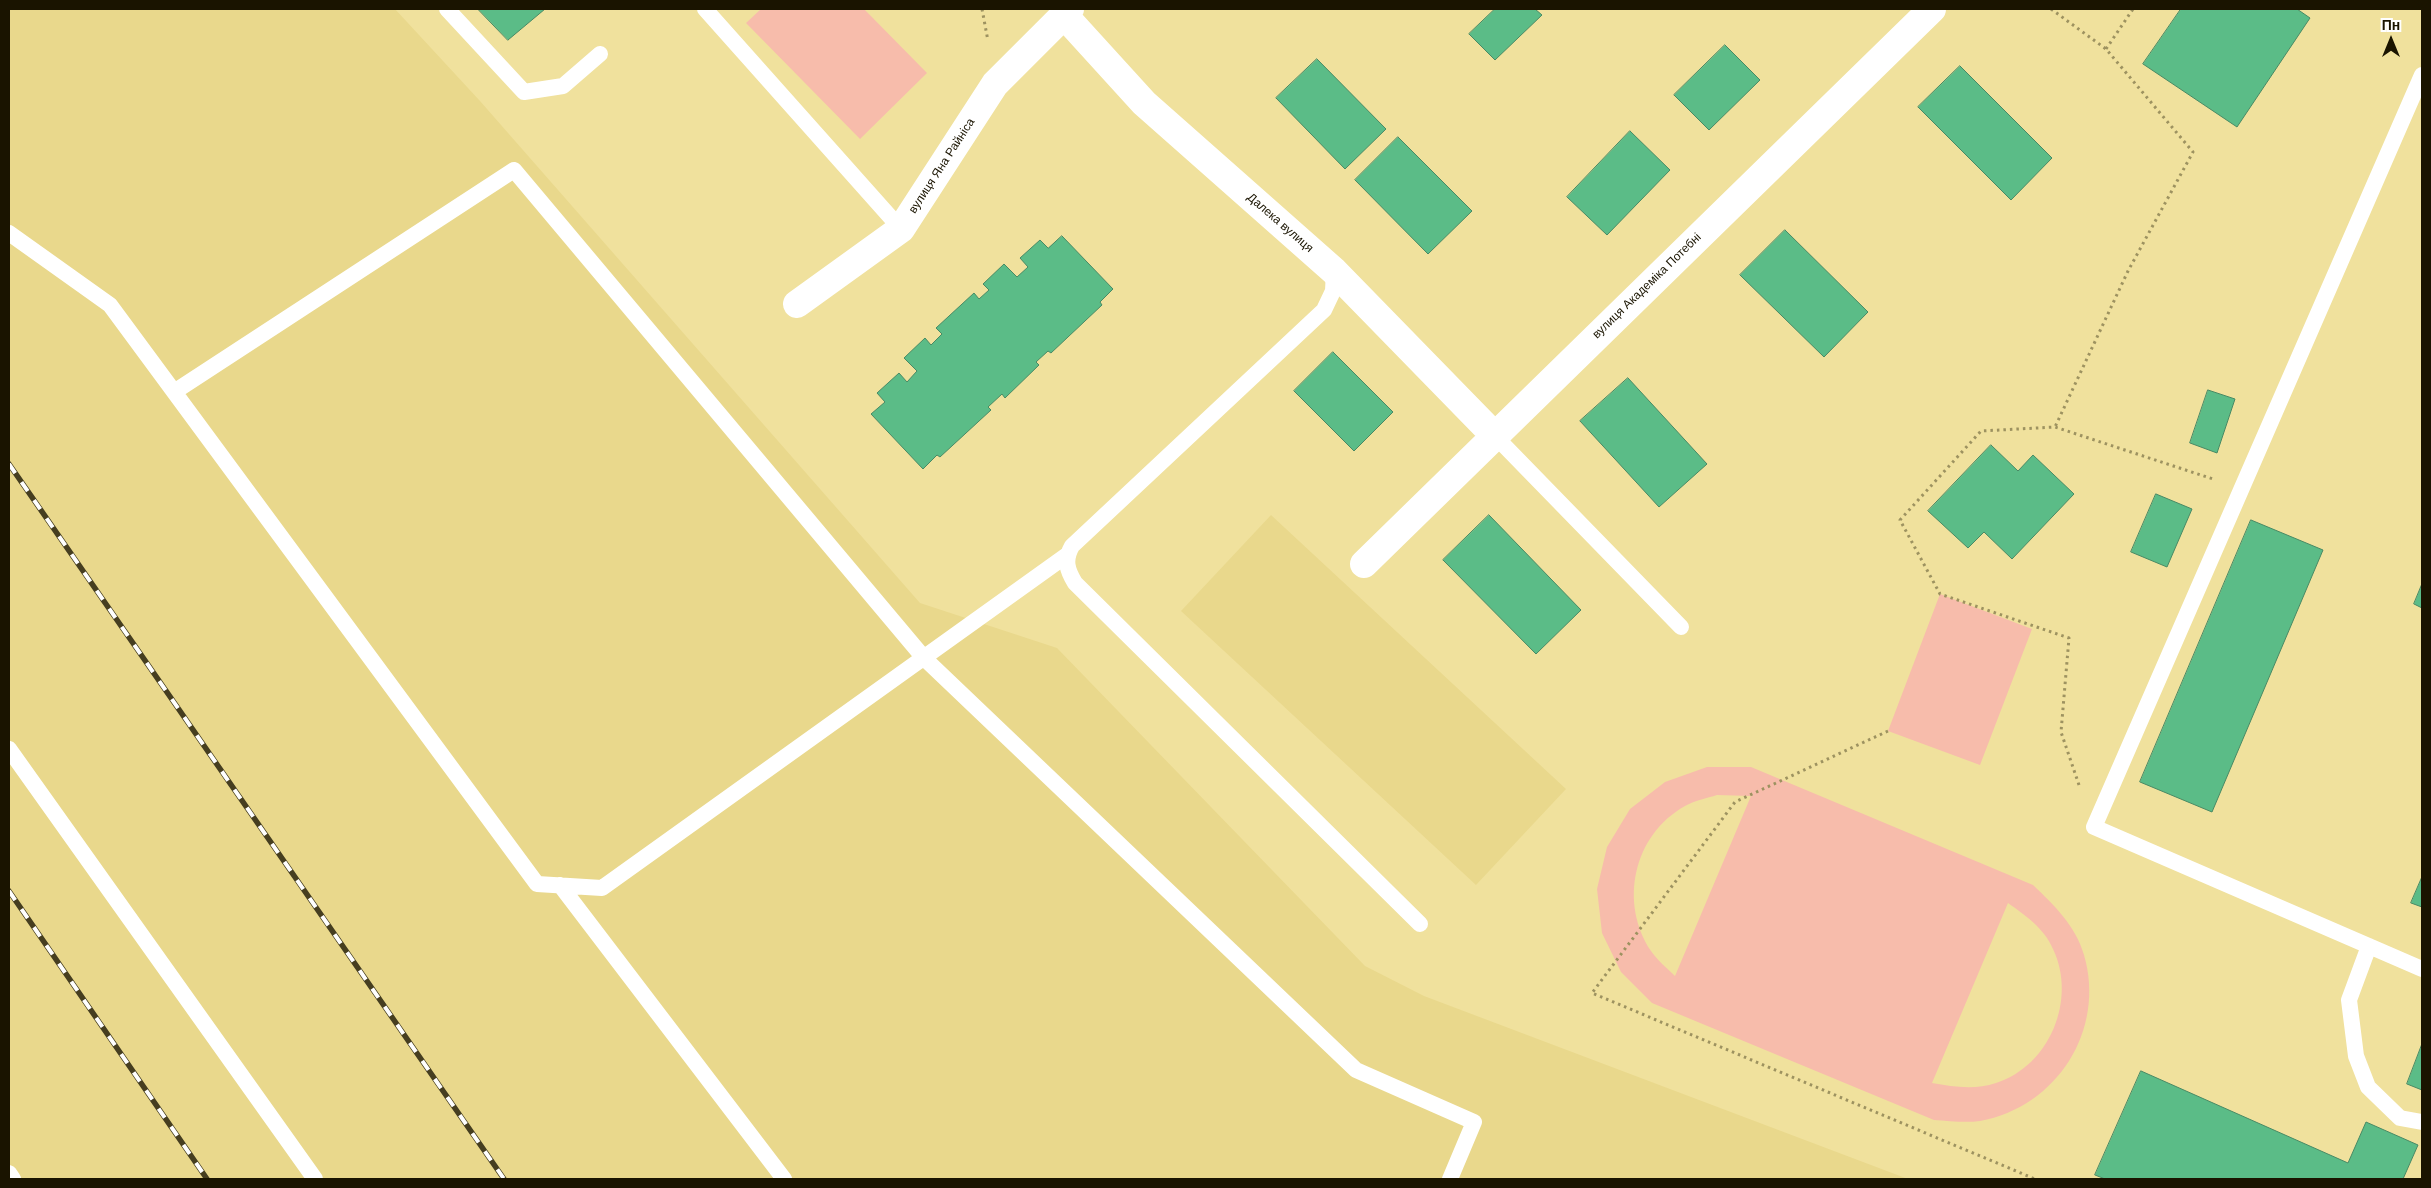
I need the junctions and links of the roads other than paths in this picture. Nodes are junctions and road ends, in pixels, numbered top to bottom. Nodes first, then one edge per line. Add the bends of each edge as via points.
1 (448, 9) edge
2 (705, 9) edge
3 (1932, 9) edge
4 (1066, 12) edge
5 (600, 54) dead end
6 (2422, 75) edge
7 (901, 229) junction
8 (9, 233) edge
9 (1334, 271) junction
10 (797, 304) dead end
11 (174, 392) junction
12 (1494, 435) junction
13 (1067, 555) junction
14 (1364, 564) dead end
15 (1681, 627) dead end
16 (924, 658) junction
17 (9, 749) edge
18 (560, 885) junction
19 (1420, 924) dead end
20 (2368, 946) junction
21 (2422, 969) edge
22 (2422, 1122) edge
23 (9, 1174) edge
24 (13, 1179) edge
25 (315, 1179) edge
26 (784, 1179) edge
27 (1450, 1179) edge

1 - 5 lane via 524,92 562,86
2 - 7 lane
3 - 12 street, вулиця Академіка Потебні
4 - 7 street, вулиця Яна Райніса via 996,84
4 - 9 street, Далека вулиця via 1144,103
6 - 20 lane via 2094,827
7 - 10 street, вулиця Яна Райніса
8 - 11 lane via 110,305
9 - 12 street, Далека вулиця
9 - 13 lane via 1333,291 1324,310 1072,546
11 - 16 lane via 514,170
11 - 18 lane via 537,884
12 - 14 street, вулиця Академіка Потебні
12 - 15 lane
13 - 16 lane
13 - 19 lane via 1069,573 1075,583
16 - 18 lane via 602,888
16 - 27 lane via 1356,1070 1474,1122
17 - 25 lane
18 - 26 lane
20 - 21 lane
20 - 22 lane via 2349,1000 2356,1056 2368,1087 2400,1118
23 - 24 lane

